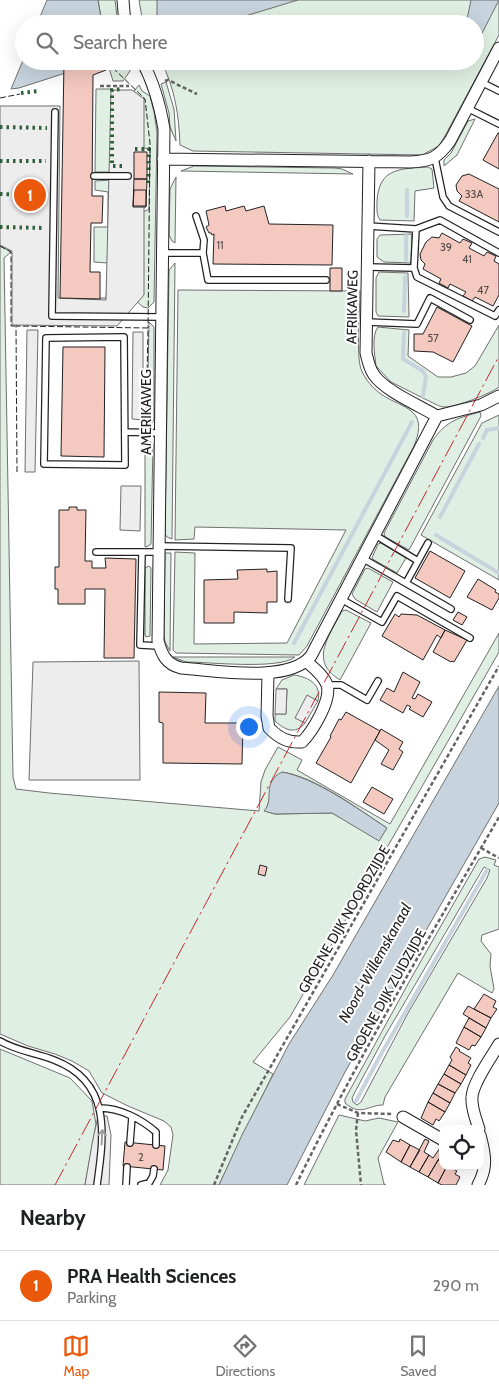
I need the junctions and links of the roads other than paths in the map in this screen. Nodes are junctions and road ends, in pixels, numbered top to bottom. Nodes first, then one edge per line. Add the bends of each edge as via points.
1 (123, 0) edge
2 (125, 15) edge
3 (499, 48) edge
4 (146, 70) edge
5 (481, 82) junction
6 (499, 91) edge
7 (467, 108) junction
8 (55, 112) dead end
9 (499, 124) edge
10 (163, 158) junction
11 (435, 158) junction
12 (369, 161) junction
13 (94, 176) dead end
14 (128, 176) dead end
15 (196, 216) dead end
16 (368, 226) junction
17 (416, 229) junction
18 (499, 232) edge
19 (162, 253) junction
20 (203, 253) junction
21 (499, 253) edge
22 (368, 267) junction
23 (414, 268) junction
24 (326, 280) dead end
25 (499, 310) edge
26 (161, 317) junction
27 (470, 320) dead end
28 (367, 322) junction
29 (499, 396) edge
30 (437, 416) junction
31 (126, 432) junction
32 (161, 432) junction
33 (375, 535) junction
34 (428, 543) dead end
35 (159, 549) junction
36 (96, 552) dead end
37 (142, 552) junction
38 (362, 558) junction
39 (418, 561) junction
40 (406, 583) junction
41 (288, 599) dead end
42 (341, 599) junction
43 (451, 609) dead end
44 (470, 638) dead end
45 (159, 646) junction
46 (306, 662) junction
47 (268, 674) junction
48 (378, 681) dead end
49 (327, 685) junction
50 (0, 1042) edge
51 (499, 1044) edge
52 (100, 1108) junction
53 (132, 1117) junction
54 (403, 1117) road end
55 (477, 1125) edge
56 (439, 1138) edge
57 (130, 1143) dead end
58 (156, 1145) dead end
59 (484, 1164) edge
60 (127, 1166) dead end
61 (154, 1169) dead end
62 (97, 1185) edge
63 (126, 1185) edge
64 (141, 1185) edge
65 (478, 1185) edge

1 - 2 street
3 - 5 street
4 - 10 street, AMERIKAWEG via 160,106 164,129
5 - 6 lane
5 - 7 street
7 - 9 lane
7 - 11 street via 450,141
8 - 26 lane via 52,316
10 - 12 street
10 - 19 street, AMERIKAWEG
11 - 12 street via 419,162
11 - 18 lane via 443,197 449,206
12 - 16 street, AFRIKAWEG
13 - 14 lane
15 - 20 lane via 204,240
16 - 17 lane
16 - 22 street, AFRIKAWEG
17 - 21 lane via 440,220
17 - 23 lane
19 - 20 lane
19 - 26 street, AMERIKAWEG
20 - 24 lane via 208,280
22 - 23 lane
22 - 28 street, AFRIKAWEG
23 - 25 lane via 417,277 495,316
26 - 32 street, AMERIKAWEG
27 - 28 lane via 430,298 417,324
28 - 30 street, AFRIKAWEG via 366,353 375,377 385,387
29 - 30 street via 480,405
30 - 33 street
31 - 31 lane via 124,338 46,338 44,464 125,465
31 - 32 lane
32 - 35 street, AMERIKAWEG
33 - 38 street
33 - 39 lane
34 - 39 lane
35 - 37 lane
35 - 41 lane via 291,548
35 - 45 street, AMERIKAWEG
36 - 37 lane
37 - 45 lane via 140,645
38 - 40 lane
38 - 42 street
39 - 40 lane
40 - 43 lane
42 - 44 lane via 382,622 397,596
42 - 46 street
45 - 47 street via 171,666
46 - 47 street via 293,669
46 - 49 street
47 - 49 street via 269,728 291,742 302,742 311,730 326,702
48 - 49 lane via 367,700 341,685
50 - 52 lane via 52,1059 75,1071 88,1085
51 - 55 street via 474,1087 472,1104
52 - 53 lane
62 -> 52 lane via 103,1121
53 - 57 lane
53 - 58 lane via 156,1132
54 - 56 street
59 - 65 street via 485,1170
60 - 63 lane
61 - 64 lane via 149,1183

